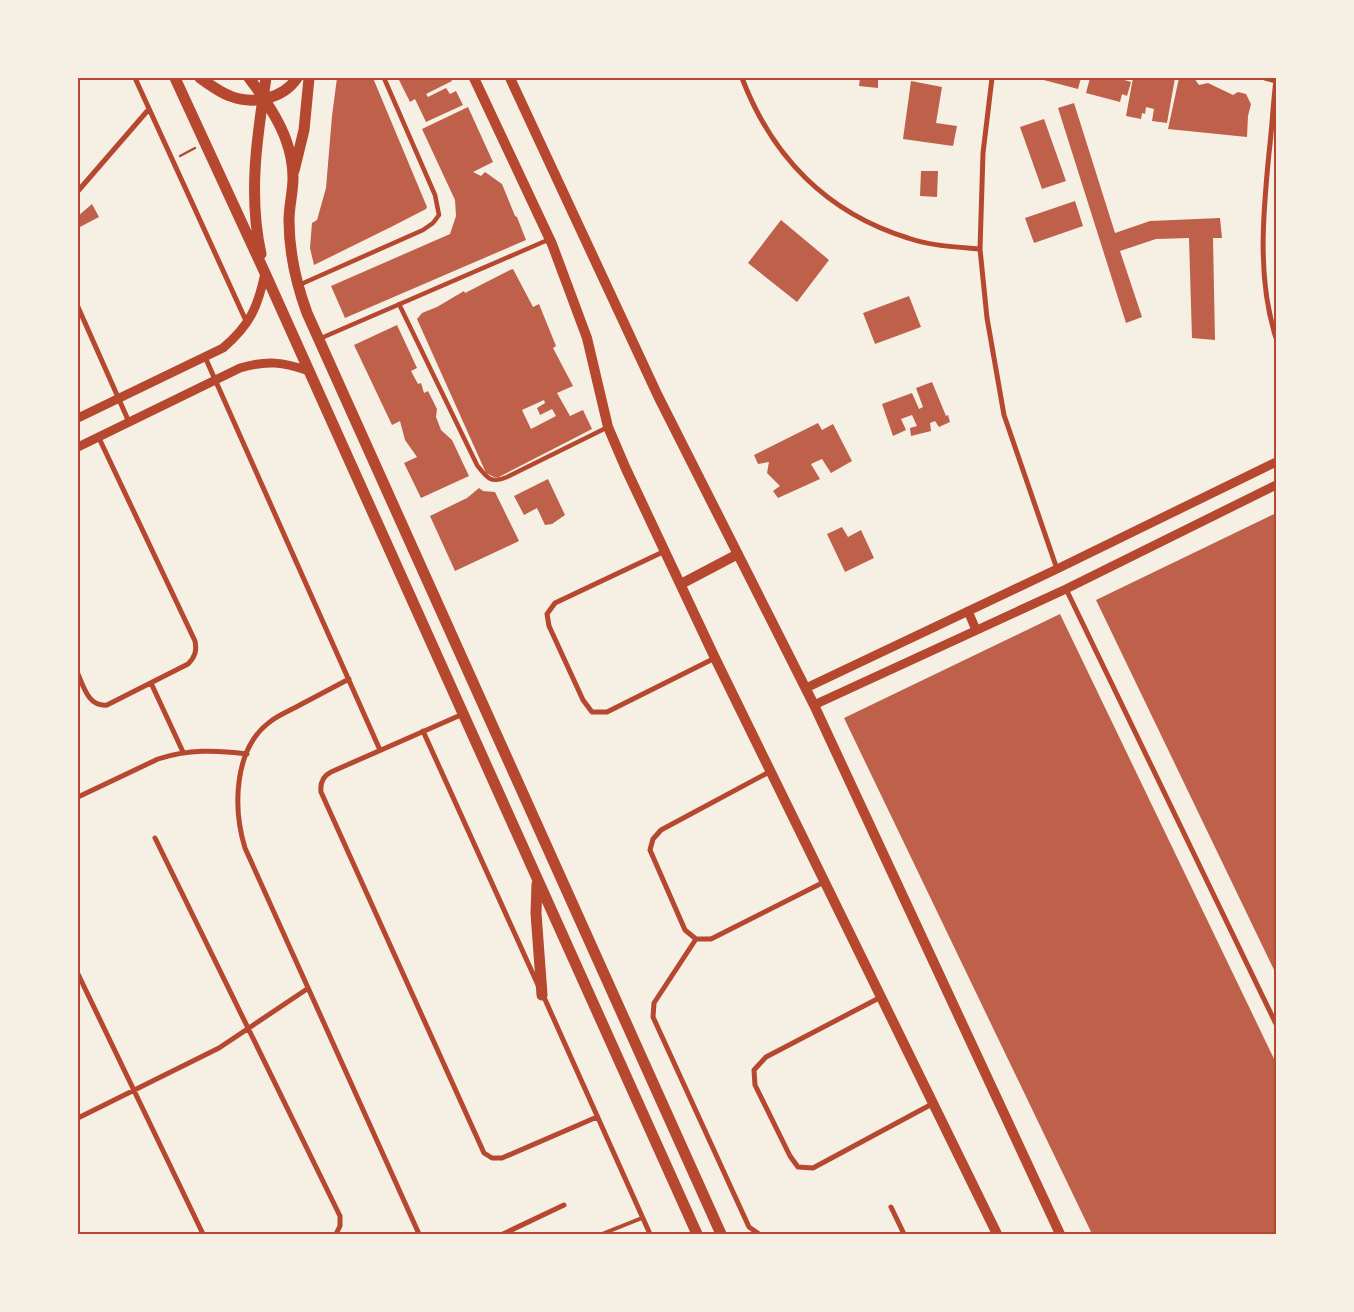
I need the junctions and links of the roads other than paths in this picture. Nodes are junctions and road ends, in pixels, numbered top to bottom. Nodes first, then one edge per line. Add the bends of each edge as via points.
1 (135, 78) edge
2 (175, 78) edge
3 (200, 78) edge
4 (249, 78) edge
5 (266, 78) edge
6 (297, 78) edge
7 (309, 78) edge
8 (384, 78) edge
9 (474, 78) edge
10 (510, 78) edge
11 (742, 78) edge
12 (992, 78) edge
13 (1265, 78) edge
14 (1276, 81) edge
15 (263, 99) junction
16 (149, 109) junction
17 (293, 177) junction
18 (78, 191) edge
19 (550, 239) junction
20 (980, 249) junction
21 (265, 273) junction
22 (298, 286) junction
23 (399, 304) junction
24 (78, 307) edge
25 (247, 324) junction
26 (1276, 338) edge
27 (319, 340) junction
28 (205, 356) junction
29 (309, 371) junction
30 (215, 380) junction
31 (119, 398) junction
32 (78, 418) edge
33 (129, 422) junction
34 (608, 427) junction
35 (98, 436) junction
36 (78, 446) edge
37 (1276, 462) edge
38 (1276, 485) edge
39 (666, 551) junction
40 (738, 554) junction
41 (1057, 569) junction
42 (681, 584) junction
43 (1066, 588) junction
44 (968, 611) junction
45 (976, 630) junction
46 (715, 658) junction
47 (78, 674) edge
48 (349, 680) junction
49 (151, 683) junction
50 (806, 688) junction
51 (814, 705) junction
52 (463, 714) junction
53 (423, 731) junction
54 (380, 750) junction
55 (183, 752) junction
56 (247, 754) junction
57 (771, 771) junction
58 (78, 797) edge
59 (155, 838) dead end
60 (537, 880) junction
61 (826, 881) junction
62 (696, 939) junction
63 (78, 974) edge
64 (308, 989) junction
65 (542, 995) junction
66 (882, 997) junction
67 (1276, 1024) edge
68 (250, 1029) junction
69 (133, 1091) junction
70 (932, 1104) junction
71 (78, 1118) edge
72 (597, 1118) junction
73 (564, 1205) dead end
74 (891, 1207) dead end
75 (642, 1218) junction
76 (1055, 1223) junction
77 (203, 1234) edge
78 (336, 1234) edge
79 (419, 1234) edge
80 (503, 1234) edge
81 (602, 1234) edge
82 (650, 1234) edge
83 (697, 1234) edge
84 (721, 1234) edge
85 (759, 1234) edge
86 (904, 1234) edge
87 (997, 1234) edge
88 (1053, 1234) edge
89 (1060, 1234) edge

1 - 16 street
2 - 21 main road
3 - 15 main road via 232,97
4 - 15 main road
5 - 15 main road
6 - 15 main road via 282,92
7 - 17 main road via 304,130
8 - 22 street via 436,195 439,215 423,230
9 - 19 main road
10 - 40 main road via 658,396
11 - 20 street via 769,134 790,163 844,209 909,239
12 - 20 street via 983,152
13 - 14 street
14 - 26 street via 1263,240 1265,280
15 - 17 main road via 286,140
15 - 21 main road via 254,186 255,220
16 - 18 street
16 - 25 street
17 - 22 main road via 289,220
19 - 23 street
19 - 34 main road via 587,338
20 - 41 street via 987,318 1004,414
21 - 25 street via 260,298
21 - 29 main road
22 - 27 main road
23 - 27 street
23 - 34 street via 477,465 491,480 507,477
24 - 31 street
25 - 28 street via 223,348
27 - 84 main road
28 - 30 street
28 - 31 street
29 - 30 street via 275,362 257,363
29 - 52 main road
30 - 33 street
30 - 48 street
31 - 32 street
31 - 33 street
33 - 35 street
34 - 39 main road
35 - 36 street
35 - 49 street via 196,646 188,664
37 - 41 street
38 - 43 street
39 - 42 main road
39 - 46 street via 554,603 547,614 549,626 583,700 592,712 607,712
40 - 42 main road
40 - 50 main road
41 - 44 street
42 - 46 main road
43 - 45 street
43 - 67 street
44 - 45 street
44 - 50 street
45 - 51 street
46 - 57 main road
47 - 49 street via 90,700 98,705 108,705
48 - 54 street
48 - 56 street via 271,720 256,735
49 - 55 street
50 - 51 main road
51 - 76 main road
52 - 53 street
52 - 60 main road
53 - 54 street
53 - 65 street
54 - 72 street via 326,774 321,782 321,792 481,1148 492,1158 502,1158
55 - 56 street
55 - 58 street via 158,759
56 - 64 street via 238,785 240,833
57 - 61 main road
57 - 62 street via 661,830 653,839 650,850 685,930
59 - 68 street
60 - 65 main road
60 - 83 main road
61 - 62 street via 711,939
61 - 66 main road
62 - 85 street via 654,1003 653,1017 749,1227
63 - 69 street
64 - 68 street
64 - 79 street
65 - 72 street
66 - 70 main road
66 - 70 street via 766,1057 754,1070 755,1085 790,1156 798,1166 813,1168
68 - 69 street
68 - 78 street via 340,1216
69 - 71 street
69 - 77 street
70 - 87 main road
72 - 75 street
73 - 80 street
74 - 86 street
75 - 81 lane
75 - 82 street
76 - 88 main road
76 - 89 main road

